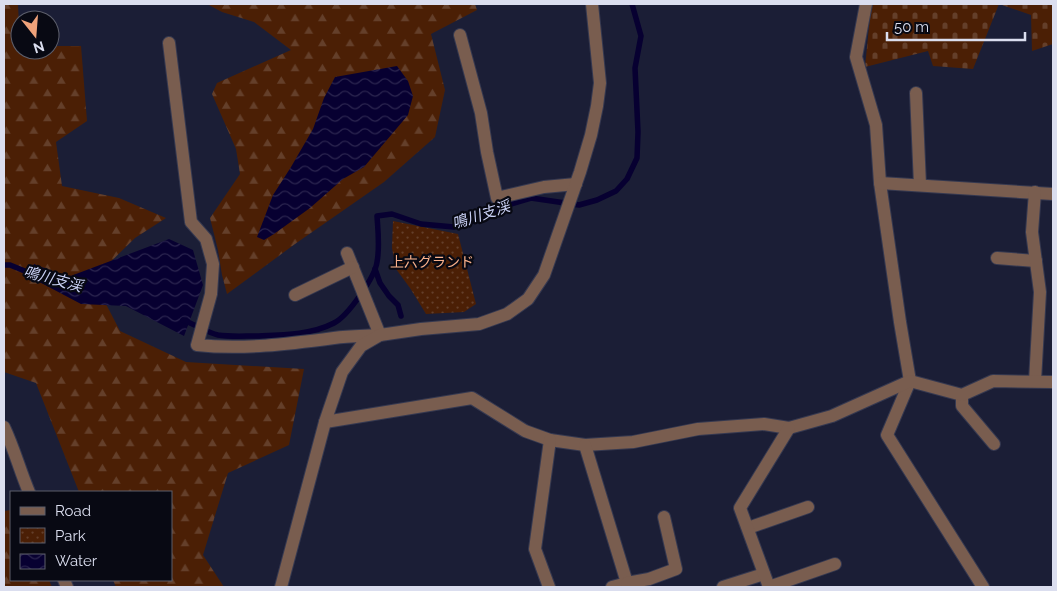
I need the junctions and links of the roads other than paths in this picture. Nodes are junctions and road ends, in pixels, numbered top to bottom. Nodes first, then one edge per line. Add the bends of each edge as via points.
1 (592, 4) edge
2 (866, 4) edge
3 (460, 35) dead end
4 (169, 43) dead end
5 (916, 93) dead end
6 (880, 183) junction
7 (576, 184) junction
8 (920, 185) junction
9 (1036, 192) junction
10 (1053, 194) edge
11 (348, 253) dead end
12 (997, 258) dead end
13 (1036, 261) junction
14 (355, 273) junction
15 (295, 296) dead end
16 (380, 335) junction
17 (910, 381) junction
18 (1035, 382) junction
19 (1053, 382) edge
20 (962, 395) junction
21 (325, 422) junction
22 (4, 427) edge
23 (789, 428) junction
24 (550, 440) junction
25 (994, 444) dead end
26 (585, 445) junction
27 (29, 491) edge
28 (808, 507) dead end
29 (664, 516) dead end
30 (748, 528) junction
31 (835, 564) dead end
32 (764, 574) junction
33 (627, 583) junction
34 (281, 587) edge
35 (549, 587) edge
36 (612, 587) edge
37 (723, 587) edge
38 (769, 587) edge
39 (982, 587) edge

1 - 7 street via 600,83 591,135
2 - 6 street via 856,56 876,125
3 - 7 street via 481,113 497,198 544,187
4 - 16 street via 191,222 206,239 213,264 211,294 197,345 294,344
5 - 8 street
6 - 8 street
6 - 17 street
7 - 16 street via 544,275 528,299 507,314 479,324
8 - 9 street
9 - 10 street
9 - 13 street via 1032,232
11 - 14 street
12 - 13 street
13 - 18 street via 1040,292
14 - 15 street
14 - 16 street
16 - 21 street via 361,346 342,372
17 - 20 street
17 - 23 street via 832,416
17 - 39 street via 887,435
18 - 19 street
18 - 20 street via 993,382
20 - 25 street via 962,406
21 - 24 street via 472,398 526,431
21 - 34 street
22 - 27 street
23 - 26 street via 764,424 698,429 633,442
23 - 30 street via 740,508
24 - 26 street
24 - 35 street via 535,550
26 - 33 street
28 - 30 street
29 - 33 street via 676,569
30 - 32 street
31 - 38 street
32 - 37 street
32 - 38 street
33 - 36 street

